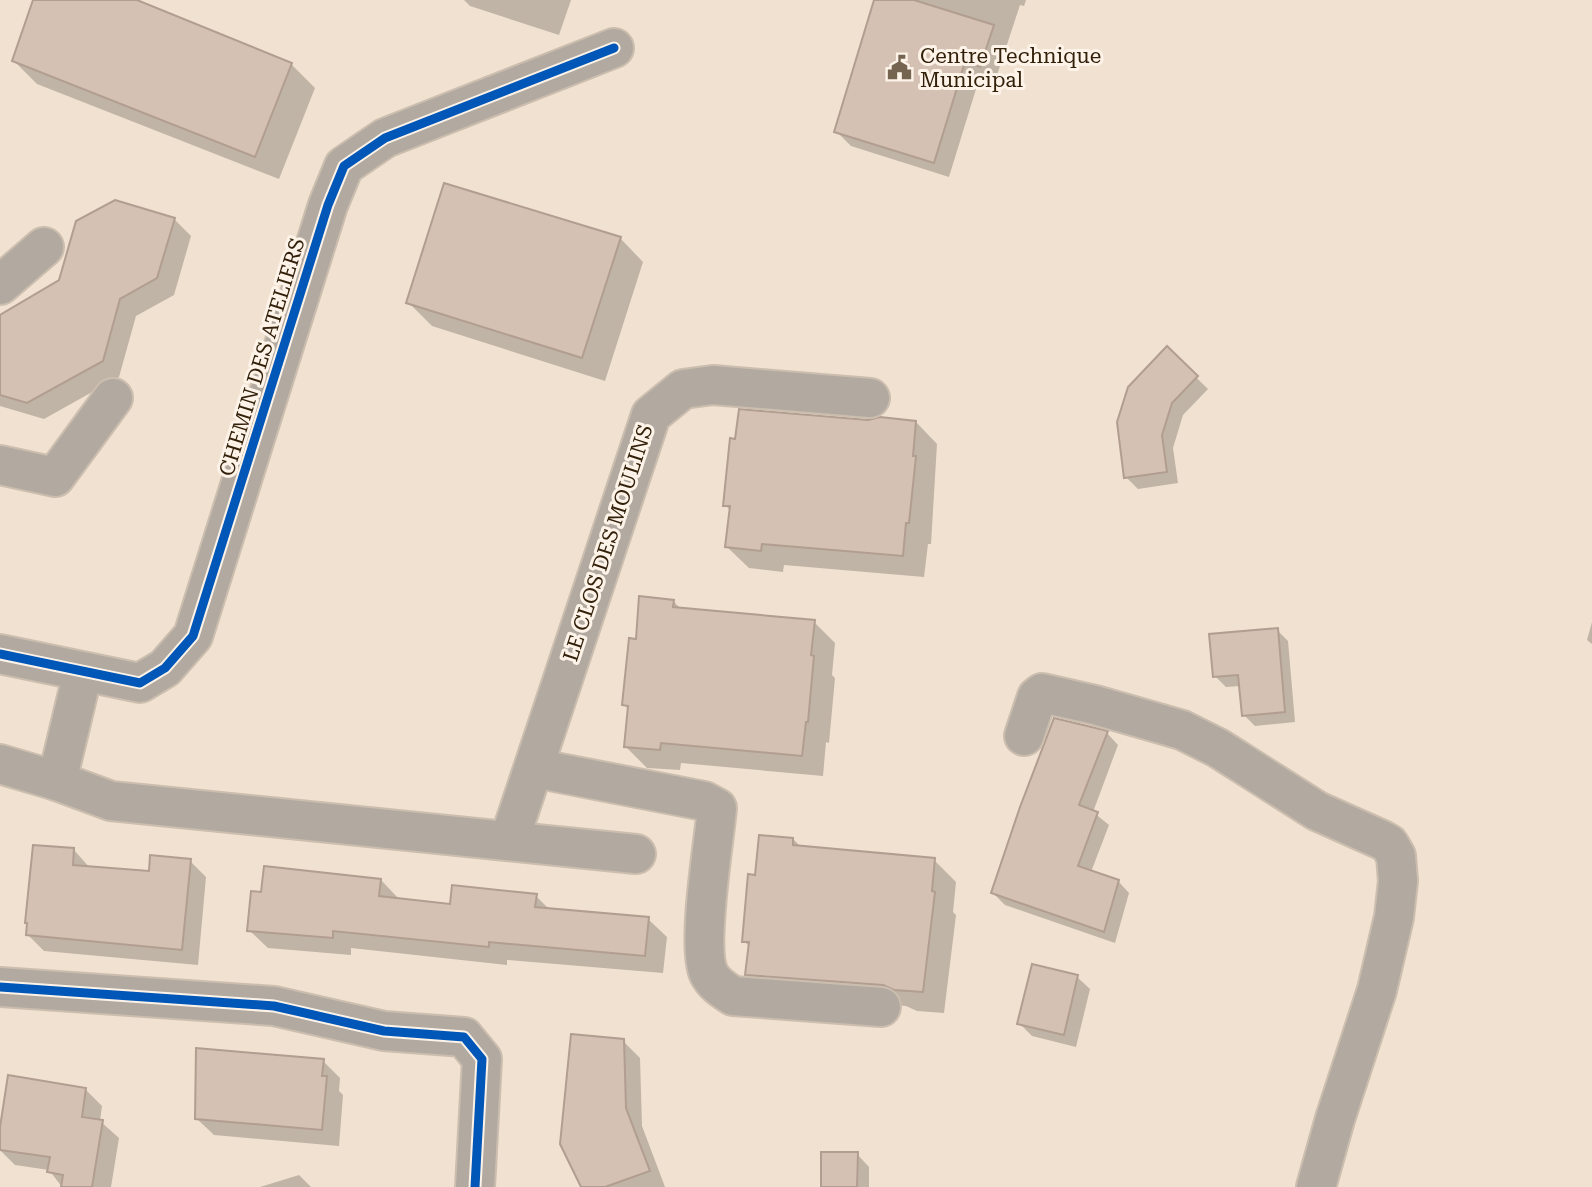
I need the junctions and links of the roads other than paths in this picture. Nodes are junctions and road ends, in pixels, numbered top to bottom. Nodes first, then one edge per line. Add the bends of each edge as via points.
1 (614, 48) dead end
2 (44, 247) dead end
3 (0, 285) edge
4 (113, 398) dead end
5 (870, 398) dead end
6 (0, 465) edge
7 (0, 654) edge
8 (83, 672) junction
9 (1024, 736) dead end
10 (0, 764) edge
11 (534, 768) junction
12 (57, 781) junction
13 (509, 841) junction
14 (636, 854) dead end
15 (0, 987) edge
16 (881, 1007) dead end
17 (475, 1187) edge
18 (1317, 1187) edge

1 - 8 street, CHEMIN DES ATELIERS via 385,138 344,166 193,636 165,668 140,683
2 - 3 street
4 - 6 street via 55,477
5 - 11 street, LE CLOS DES MOULINS via 713,385 683,389 651,415
7 - 8 street, CHEMIN DES ATELIERS
8 - 12 street
9 - 18 street via 1042,693 1182,730 1317,811 1389,844 1396,856 1398,881 1394,917 1377,990
10 - 12 street
11 - 13 street, LE CLOS DES MOULINS
11 - 16 street via 704,801 717,808 703,949 709,974 733,996
12 - 13 street via 111,801
13 - 14 street
15 - 17 street via 274,1006 384,1031 464,1037 482,1059

